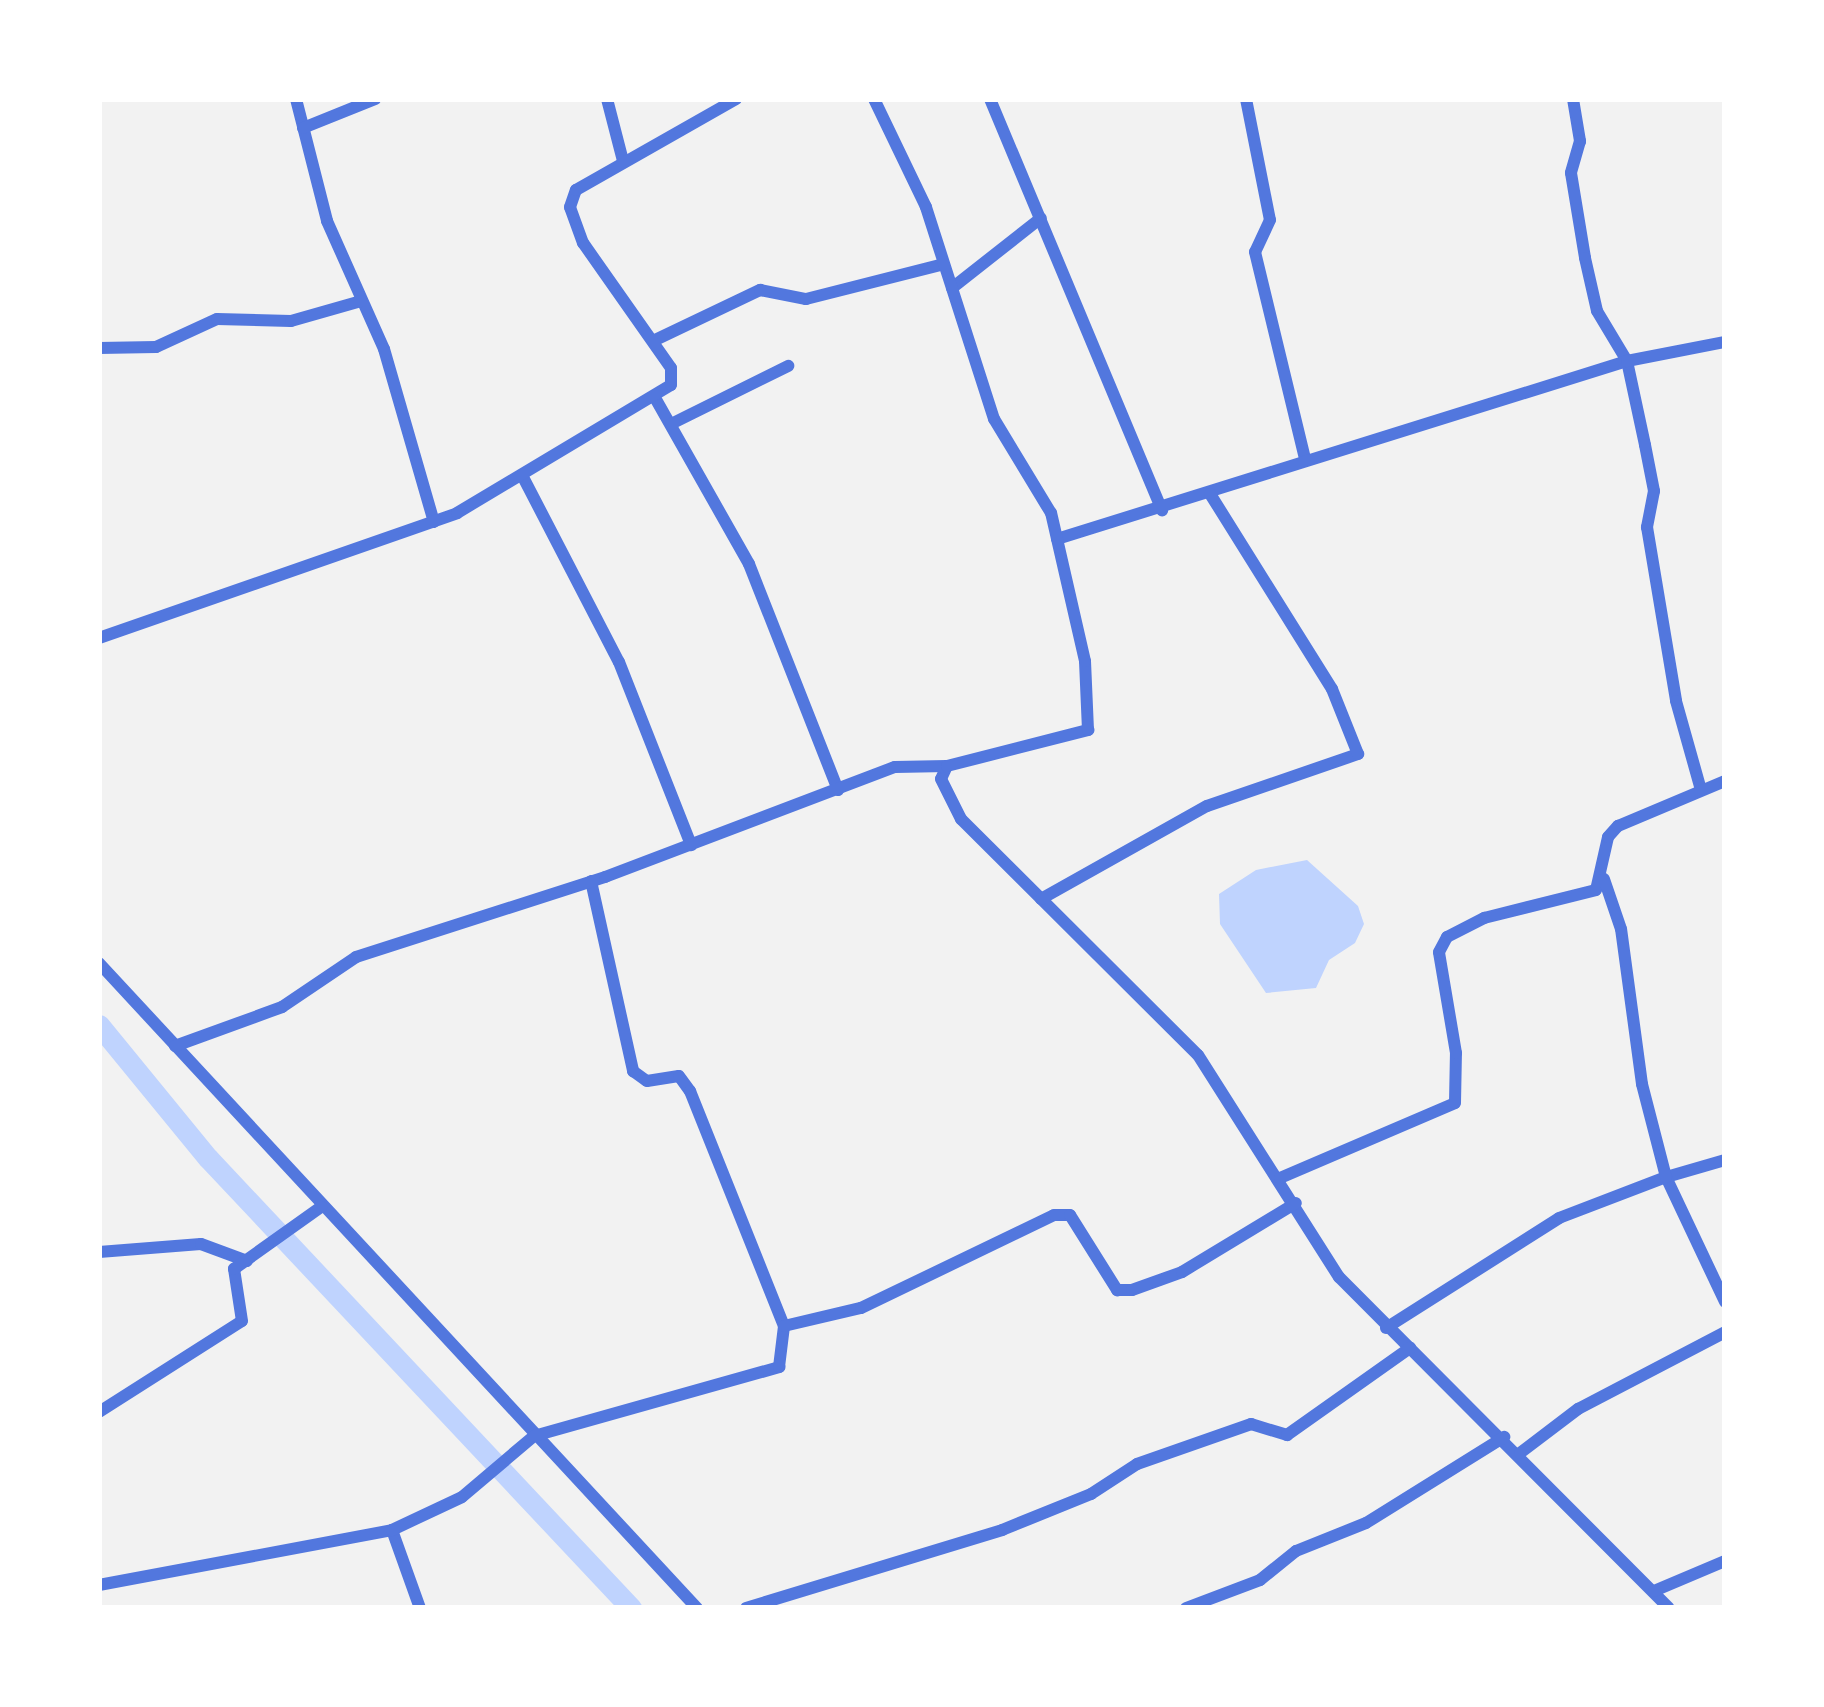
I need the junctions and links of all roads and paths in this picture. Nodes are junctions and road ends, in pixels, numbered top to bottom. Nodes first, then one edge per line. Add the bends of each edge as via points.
1 (296, 99) edge
2 (375, 99) edge
3 (607, 99) edge
4 (736, 99) edge
5 (874, 99) edge
6 (990, 99) edge
7 (1246, 99) edge
8 (1573, 99) edge
9 (303, 128) junction
10 (622, 161) junction
11 (1041, 218) junction
12 (944, 263) junction
13 (952, 288) junction
14 (361, 301) junction
15 (653, 341) junction
16 (1725, 342) edge
17 (99, 348) edge
18 (1627, 361) junction
19 (788, 367) dead end
20 (654, 396) junction
21 (671, 424) junction
22 (1305, 459) junction
23 (523, 477) junction
24 (1210, 494) junction
25 (1162, 510) junction
26 (434, 522) junction
27 (1057, 539) junction
28 (99, 638) edge
29 (947, 766) junction
30 (1725, 781) edge
31 (838, 790) junction
32 (1701, 790) junction
33 (691, 845) junction
34 (1604, 879) junction
35 (591, 881) junction
36 (1041, 899) junction
37 (99, 963) edge
38 (175, 1046) junction
39 (1725, 1160) edge
40 (1666, 1177) junction
41 (1280, 1178) junction
42 (1296, 1203) junction
43 (321, 1207) junction
44 (99, 1252) edge
45 (247, 1262) junction
46 (1725, 1301) edge
47 (784, 1326) junction
48 (1386, 1328) junction
49 (1725, 1332) edge
50 (1410, 1348) junction
51 (99, 1412) edge
52 (533, 1436) junction
53 (1504, 1437) junction
54 (1520, 1453) junction
55 (392, 1530) junction
56 (1725, 1562) edge
57 (99, 1585) edge
58 (1654, 1591) junction
59 (420, 1608) edge
60 (697, 1608) edge
61 (746, 1608) edge
62 (1186, 1608) edge
63 (1670, 1608) edge

1 - 9 street
2 - 9 street
3 - 10 street
4 - 10 street
5 - 12 street
6 - 11 street
7 - 22 street via 1270,220 1255,252
8 - 18 street via 1580,141 1571,173 1591,288
9 - 14 street via 327,220
10 - 15 street via 576,190 570,207 583,243
11 - 13 street
11 - 25 street
12 - 13 street
12 - 15 street via 806,299 760,290
13 - 27 street via 987,402 1040,487
14 - 17 street via 291,321 217,319 156,347
14 - 26 street via 397,387
15 - 20 street via 671,368 671,385
16 - 18 street
18 - 22 street
18 - 32 street via 1654,491 1647,527 1676,701
19 - 21 street
20 - 21 street
20 - 23 street
21 - 31 street via 749,564
22 - 24 street
23 - 26 street
23 - 33 street via 620,662
24 - 25 street
24 - 36 street via 1331,689 1358,754 1207,806
25 - 27 street
26 - 28 street
27 - 29 street via 1088,683 1088,730
29 - 31 street via 918,761
29 - 36 street via 941,779 961,819
30 - 32 street
31 - 33 street
32 - 34 street via 1618,826 1607,837
33 - 35 street
34 - 40 street via 1622,929 1642,1084
34 - 41 street via 1575,898 1484,918 1447,937 1439,952 1455,1103
35 - 38 street via 356,957 282,1007
35 - 47 street via 633,1071 647,1082 680,1076 690,1091
36 - 41 street via 1198,1055
37 - 38 street
38 - 43 street
39 - 40 street
40 - 46 street
40 - 48 street via 1558,1218
41 - 42 street
42 - 47 street via 1182,1272 1132,1290 1117,1290 1070,1215 1054,1216 861,1308
42 - 48 street via 1339,1277
43 - 45 street
43 - 52 street
44 - 45 street via 201,1244
45 - 51 street via 234,1269 242,1321
47 - 52 street via 779,1367
48 - 50 street
49 - 54 street via 1578,1409
50 - 53 street
50 - 61 street via 1287,1435 1251,1424 1137,1464 1091,1494 1002,1531
52 - 55 street via 473,1487
52 - 60 street
53 - 54 street
53 - 62 street via 1366,1523 1296,1551 1260,1580
54 - 58 street
55 - 57 street
55 - 59 street
56 - 58 street
58 - 63 street

